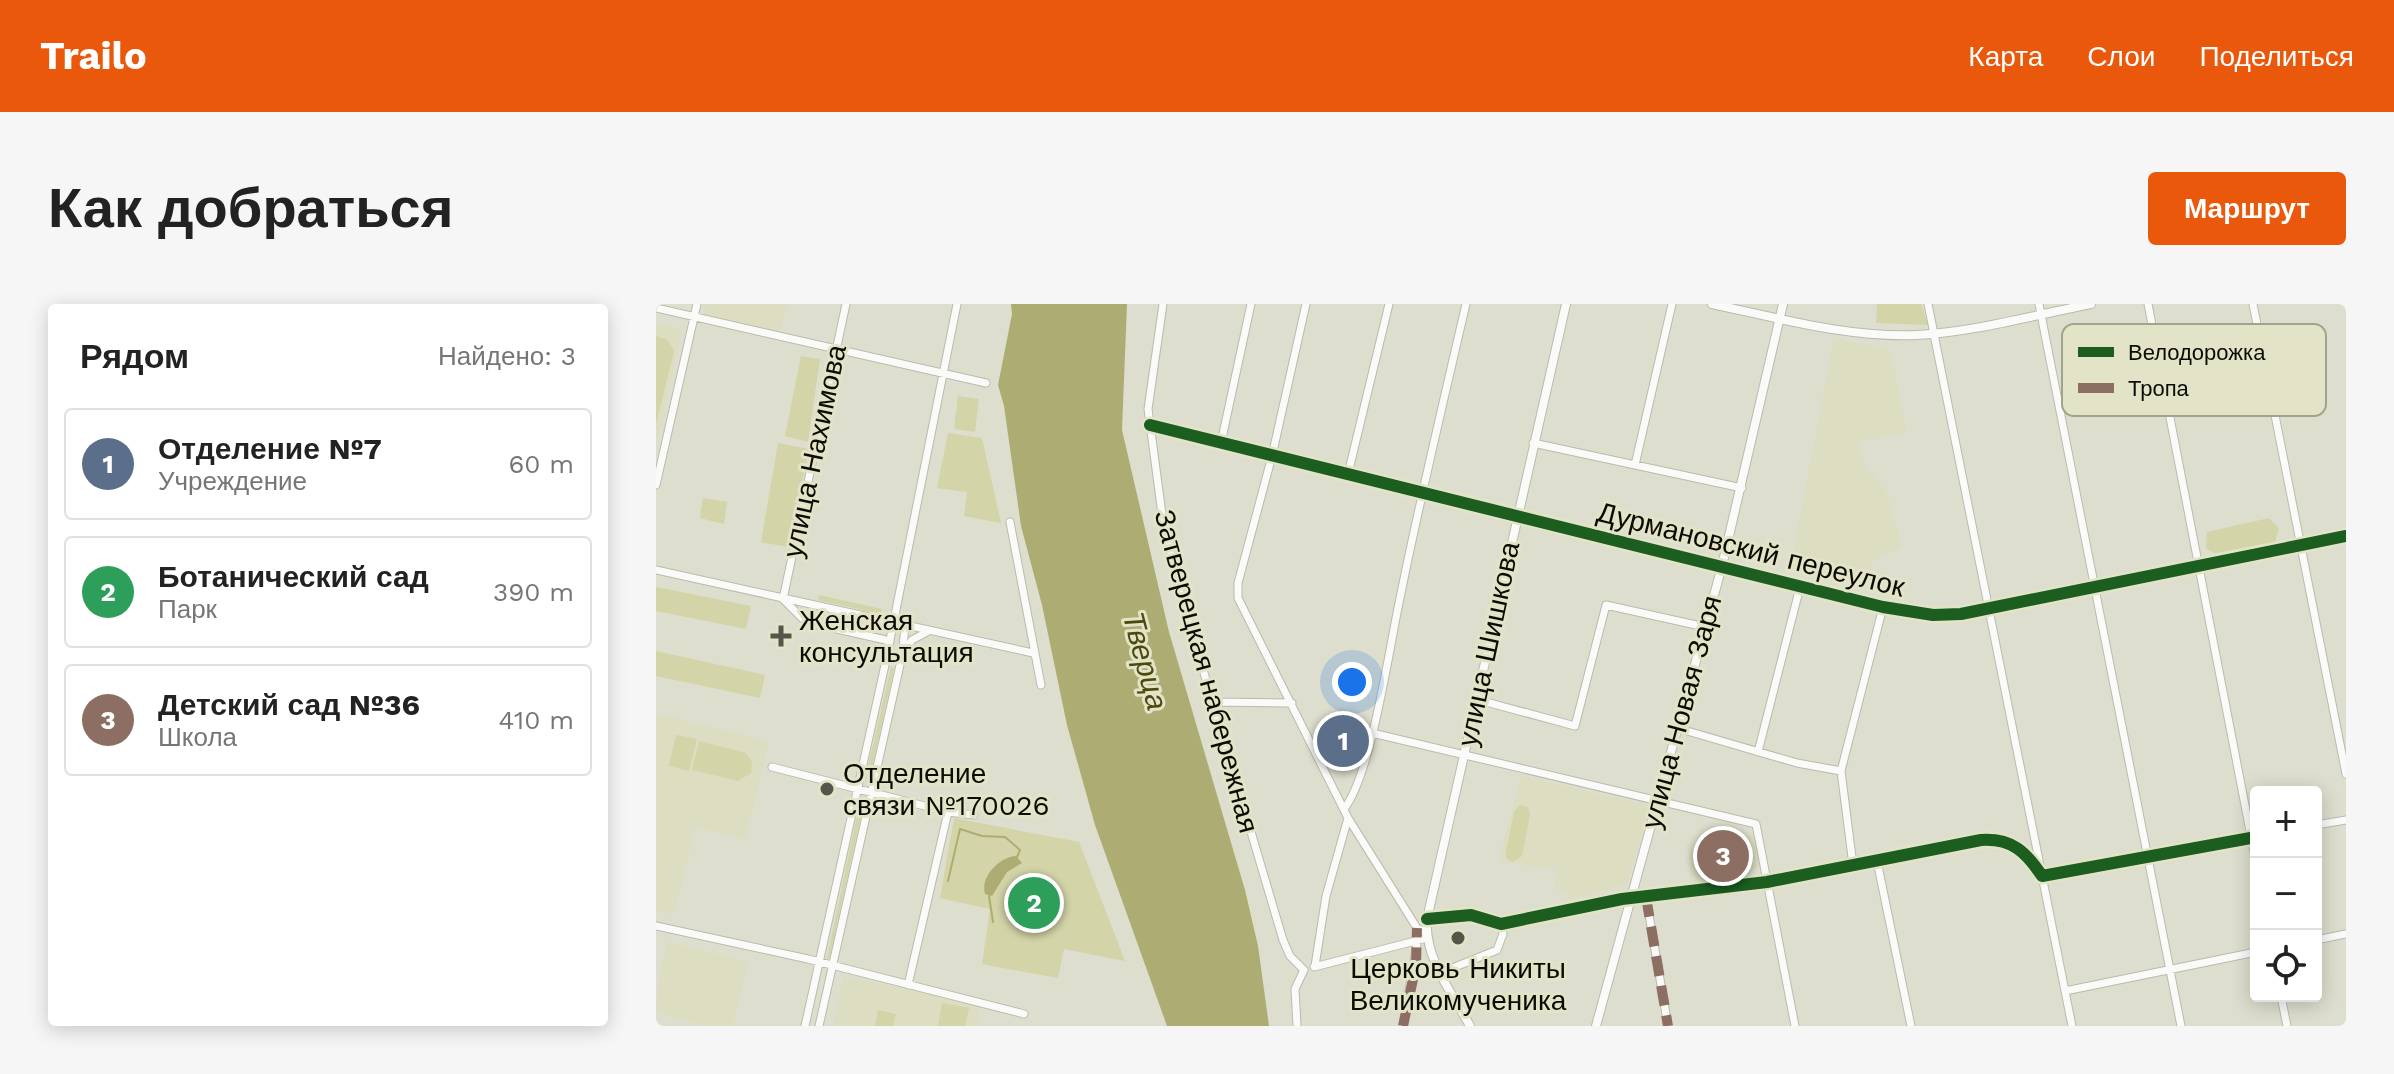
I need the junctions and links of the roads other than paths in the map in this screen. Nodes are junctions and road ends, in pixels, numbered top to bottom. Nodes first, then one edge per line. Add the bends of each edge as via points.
1 (697, 304) edge
2 (846, 304) edge
3 (957, 304) edge
4 (1163, 304) edge
5 (1251, 304) edge
6 (1306, 304) edge
7 (1389, 304) edge
8 (1466, 304) edge
9 (1566, 304) edge
10 (1672, 304) edge
11 (1712, 304) edge
12 (1783, 304) edge
13 (1928, 304) edge
14 (2091, 304) edge
15 (2148, 304) edge
16 (2253, 304) edge
17 (656, 308) edge
18 (2040, 309) edge
19 (694, 317) junction
20 (1780, 318) junction
21 (2152, 324) edge
22 (2257, 324) edge
23 (1933, 334) junction
24 (836, 350) junction
25 (943, 373) junction
26 (986, 383) dead end
27 (2170, 416) edge
28 (2275, 416) edge
29 (1150, 425) junction
30 (1221, 443) junction
31 (1533, 443) junction
32 (1272, 456) junction
33 (1635, 465) junction
34 (1348, 474) junction
35 (656, 485) edge
36 (1742, 488) junction
37 (1422, 492) junction
38 (1516, 516) junction
39 (1010, 522) dead end
40 (2346, 536) edge
41 (2301, 545) junction
42 (2200, 565) junction
43 (1722, 566) junction
44 (656, 570) edge
45 (2095, 586) junction
46 (1800, 587) junction
47 (783, 599) junction
48 (1988, 606) junction
49 (1883, 607) junction
50 (892, 623) junction
51 (905, 627) junction
52 (1705, 627) junction
53 (929, 632) junction
54 (890, 641) junction
55 (1033, 653) junction
56 (902, 656) junction
57 (885, 665) junction
58 (899, 668) junction
59 (1041, 685) dead end
60 (1475, 699) junction
61 (1212, 702) junction
62 (1292, 703) junction
63 (1677, 728) junction
64 (1372, 733) junction
65 (1758, 752) junction
66 (1463, 756) junction
67 (772, 767) dead end
68 (1841, 771) junction
69 (2346, 774) edge
70 (857, 790) junction
71 (871, 794) junction
72 (1657, 803) junction
73 (1344, 809) junction
74 (948, 812) junction
75 (974, 815) dead end
76 (2250, 817) edge
77 (1348, 818) junction
78 (2346, 820) edge
79 (2322, 824) edge
80 (2250, 838) edge
81 (2148, 856) junction
82 (1877, 861) junction
83 (1853, 865) junction
84 (2042, 876) junction
85 (1767, 882) junction
86 (1646, 897) junction
87 (1631, 898) junction
88 (1427, 919) junction
89 (1501, 924) junction
90 (656, 926) edge
91 (2346, 934) edge
92 (1424, 937) junction
93 (2322, 939) edge
94 (2250, 953) edge
95 (820, 962) junction
96 (832, 965) junction
97 (1315, 966) junction
98 (1304, 970) junction
99 (2170, 970) junction
100 (1440, 973) junction
101 (908, 985) junction
102 (2065, 991) junction
103 (2282, 1002) edge
104 (1024, 1014) dead end
105 (805, 1026) edge
106 (819, 1026) edge
107 (1297, 1026) edge
108 (1403, 1026) edge
109 (1470, 1026) edge
110 (1596, 1026) edge
111 (1668, 1026) edge
112 (1795, 1026) edge
113 (1911, 1026) edge
114 (2072, 1026) edge
115 (2181, 1026) edge
116 (2287, 1026) edge

1 - 19 street
2 - 24 street, улица Нахимова
3 - 25 street
4 - 29 street, Затверецкая набережная
5 - 30 street
6 - 32 street
7 - 34 street
8 - 37 street
9 - 31 main road, улица Шишкова
10 - 33 street
11 - 20 main road
12 - 20 main road, улица Новая Заря
13 - 23 street
14 - 18 main road
15 - 21 street
16 - 22 street
17 - 19 street
18 - 23 main road
18 - 45 street
19 - 24 street
19 - 35 street
20 - 23 main road via 1879,334
20 - 36 main road, улица Новая Заря
23 - 48 street
24 - 25 street
24 - 47 street, улица Нахимова
25 - 26 street
25 - 50 street
27 - 42 street
28 - 41 street
29 - 30 street, Дурмановский переулок
29 - 61 street, Затверецкая набережная via 1165,528
30 - 32 street, Дурмановский переулок
31 - 33 street
31 - 38 main road, улица Шишкова
32 - 34 street, Дурмановский переулок
32 - 62 street via 1238,598
33 - 36 street
34 - 37 street, Дурмановский переулок
36 - 43 main road, улица Новая Заря
37 - 38 street, Дурмановский переулок
37 - 64 street
38 - 43 street, Дурмановский переулок
38 - 60 main road, улица Шишкова
39 - 55 street
40 - 41 street, Дурмановский переулок
41 - 42 street, Дурмановский переулок
41 - 69 street
42 - 45 street, Дурмановский переулок
42 - 76 street
43 - 46 street, Дурмановский переулок
43 - 52 main road, улица Новая Заря
44 - 47 street
45 - 48 street, Дурмановский переулок
45 - 81 street
46 - 49 street, Дурмановский переулок
46 - 65 street
47 - 50 street
47 - 54 street via 806,622
48 - 49 street, Дурмановский переулок via 1949,615
48 - 84 street
49 - 68 street
50 - 51 street
50 - 54 street
51 - 53 street
51 - 56 street
52 - 60 street via 1606,605 1575,726
52 - 63 main road, улица Новая Заря
53 - 55 street
53 - 56 street via 912,640
54 - 57 street
55 - 59 street
56 - 58 street
57 - 58 street via 893,661
57 - 70 street
58 - 71 street
60 - 66 main road, улица Шишкова
61 - 62 street
61 - 98 street, Затверецкая набережная via 1283,940
62 - 73 street
63 - 65 street
63 - 72 main road, улица Новая Заря
64 - 66 street
64 - 73 street via 1352,799
65 - 68 street
66 - 72 street
66 - 88 main road, улица Шишкова
67 - 70 street
68 - 83 street
70 - 71 street
70 - 95 street
71 - 74 street
71 - 96 street
72 - 85 street via 1756,824
72 - 87 main road, улица Новая Заря
73 - 77 street
74 - 75 street
74 - 101 street
77 - 92 street
77 - 97 street via 1326,896
78 - 79 street
80 - 81 street
81 - 84 street
81 - 99 street
82 - 83 street
82 - 84 street via 1999,839 2027,854
82 - 113 street
83 - 85 street
84 - 102 street
85 - 86 street
85 - 112 street
86 - 87 street
86 - 111 street
87 - 89 street
87 - 110 main road, улица Новая Заря
88 - 89 street via 1471,915
88 - 92 main road, улица Шишкова
89 - 100 street via 1497,950
90 - 95 street
91 - 93 street
92 - 97 street
92 - 100 main road
92 - 108 street, улица Шишкова
94 - 99 street
95 - 96 street
95 - 105 street
96 - 101 street
96 - 106 street
97 - 98 street
98 - 107 street via 1295,989
99 - 102 street
99 - 115 street
100 - 109 main road
101 - 104 street
102 - 114 street
103 - 116 street

